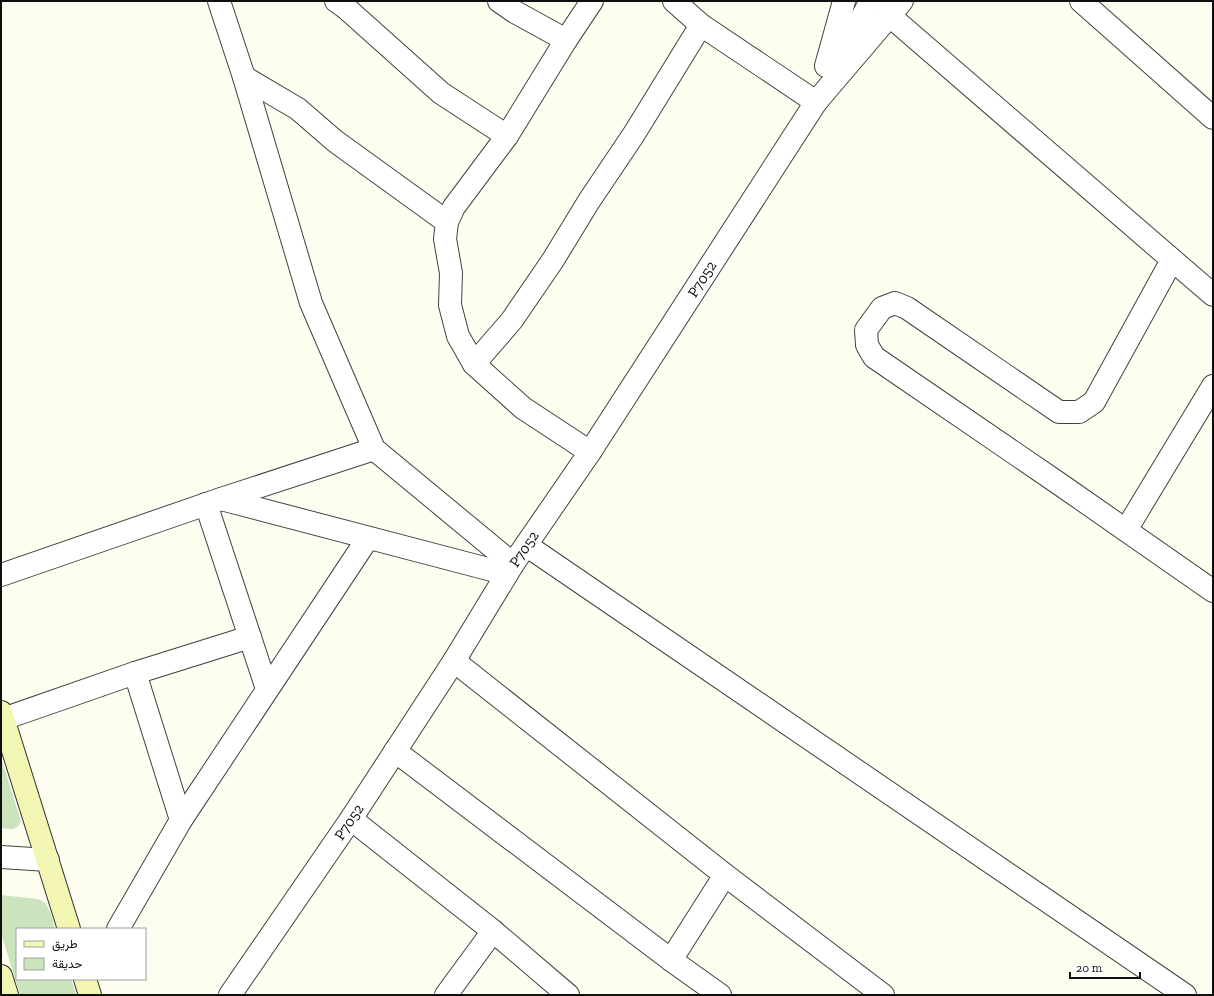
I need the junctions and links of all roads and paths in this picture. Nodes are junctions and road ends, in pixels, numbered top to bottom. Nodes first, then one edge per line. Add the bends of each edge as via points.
1 (219, 1) edge
2 (336, 1) edge
3 (499, 1) edge
4 (592, 1) edge
5 (674, 1) edge
6 (844, 1) edge
7 (871, 1) edge
8 (1081, 1) edge
9 (890, 6) edge
10 (701, 25) junction
11 (566, 40) junction
12 (244, 77) junction
13 (816, 102) junction
14 (1213, 118) edge
15 (507, 136) junction
16 (447, 222) junction
17 (1172, 260) junction
18 (1213, 296) edge
19 (474, 364) junction
20 (1213, 386) edge
21 (374, 449) junction
22 (590, 452) junction
23 (214, 502) junction
24 (1126, 530) junction
25 (368, 538) junction
26 (526, 545) junction
27 (510, 569) junction
28 (1, 575) edge
29 (1213, 590) edge
30 (250, 637) junction
31 (454, 660) junction
32 (135, 673) junction
33 (267, 689) junction
34 (2, 715) edge
35 (395, 751) junction
36 (351, 818) junction
37 (181, 820) junction
38 (1, 857) edge
39 (48, 860) junction
40 (725, 875) junction
41 (69, 928) edge
42 (119, 928) edge
43 (493, 931) junction
44 (671, 960) junction
45 (1, 976) edge
46 (566, 994) edge
47 (7, 995) edge
48 (230, 995) edge
49 (446, 995) edge
50 (720, 995) edge
51 (882, 995) edge
52 (1185, 995) edge

1 - 12 street
2 - 15 street via 441,93
3 - 11 street
4 - 11 street
5 - 10 street
6 - 13 street, P7052
7 - 13 street, P7052
8 - 14 street
9 - 13 street, P7052
9 - 17 street
10 - 13 street
10 - 19 street via 553,260 512,320
11 - 15 street
12 - 16 street via 298,109 335,141
12 - 21 street via 311,303
13 - 22 street, P7052
15 - 16 street via 454,207
16 - 19 street via 445,239 451,272 450,305 458,336
17 - 18 street
17 - 24 street via 1094,402 1079,412 1059,412 907,308 895,303 882,308 866,330 867,344 874,357
19 - 22 street via 524,408
20 - 24 street
21 - 23 street
21 - 27 street
22 - 26 street, P7052
23 - 25 street
23 - 28 street
23 - 30 street
24 - 29 street
25 - 27 street
25 - 33 street
26 - 27 street, P7052
26 - 52 street
27 - 31 street, P7052
30 - 32 street
30 - 33 street
31 - 35 street, P7052
31 - 40 street
32 - 34 street
32 - 37 street
33 - 37 street
34 - 39 street
35 - 36 street, P7052
35 - 44 street
36 - 43 street
36 - 48 street, P7052
37 - 42 street
38 - 39 street
39 - 41 street
40 - 44 street
40 - 51 street
43 - 46 street
43 - 49 street
44 - 50 street
45 - 47 street

